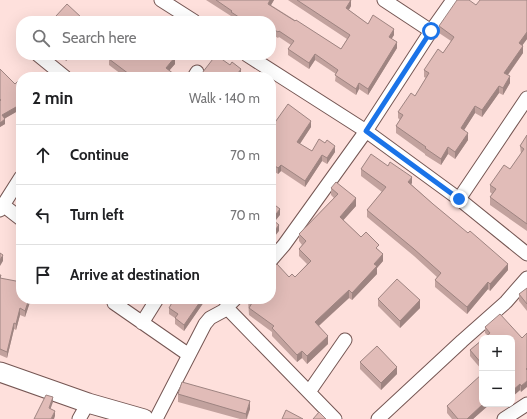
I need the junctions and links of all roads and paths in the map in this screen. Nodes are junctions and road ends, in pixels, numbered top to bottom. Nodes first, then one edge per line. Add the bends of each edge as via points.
1 (161, 0) edge
2 (384, 0) edge
3 (453, 0) edge
4 (186, 16) edge
5 (431, 31) junction
6 (44, 60) edge
7 (255, 60) edge
8 (59, 72) edge
9 (274, 72) edge
10 (276, 74) edge
11 (527, 98) edge
12 (366, 131) junction
13 (16, 186) edge
14 (459, 199) junction
15 (2, 208) edge
16 (16, 216) edge
17 (276, 254) edge
18 (527, 254) edge
19 (527, 278) edge
20 (114, 304) dead end
21 (154, 304) edge
22 (231, 304) edge
23 (142, 323) junction
24 (345, 340) dead end
25 (189, 355) junction
26 (0, 372) edge
27 (309, 392) junction
28 (527, 404) edge
29 (83, 411) edge
30 (144, 419) edge
31 (156, 419) edge
32 (335, 419) edge
33 (378, 419) edge
34 (504, 419) edge

1 - 4 street
2 - 5 street
3 - 5 street
5 - 12 street
6 - 8 street
7 - 9 street
10 - 12 street
11 - 14 street
12 - 14 street
12 - 17 street
13 - 15 street
14 - 18 street
15 - 16 street
19 - 33 street via 506,302
20 - 23 street
21 - 23 street
22 - 25 street via 205,324
22 - 27 street
23 - 25 street
24 - 27 street
25 - 31 street
26 - 29 street
27 - 32 street
28 - 34 street
29 - 30 street

